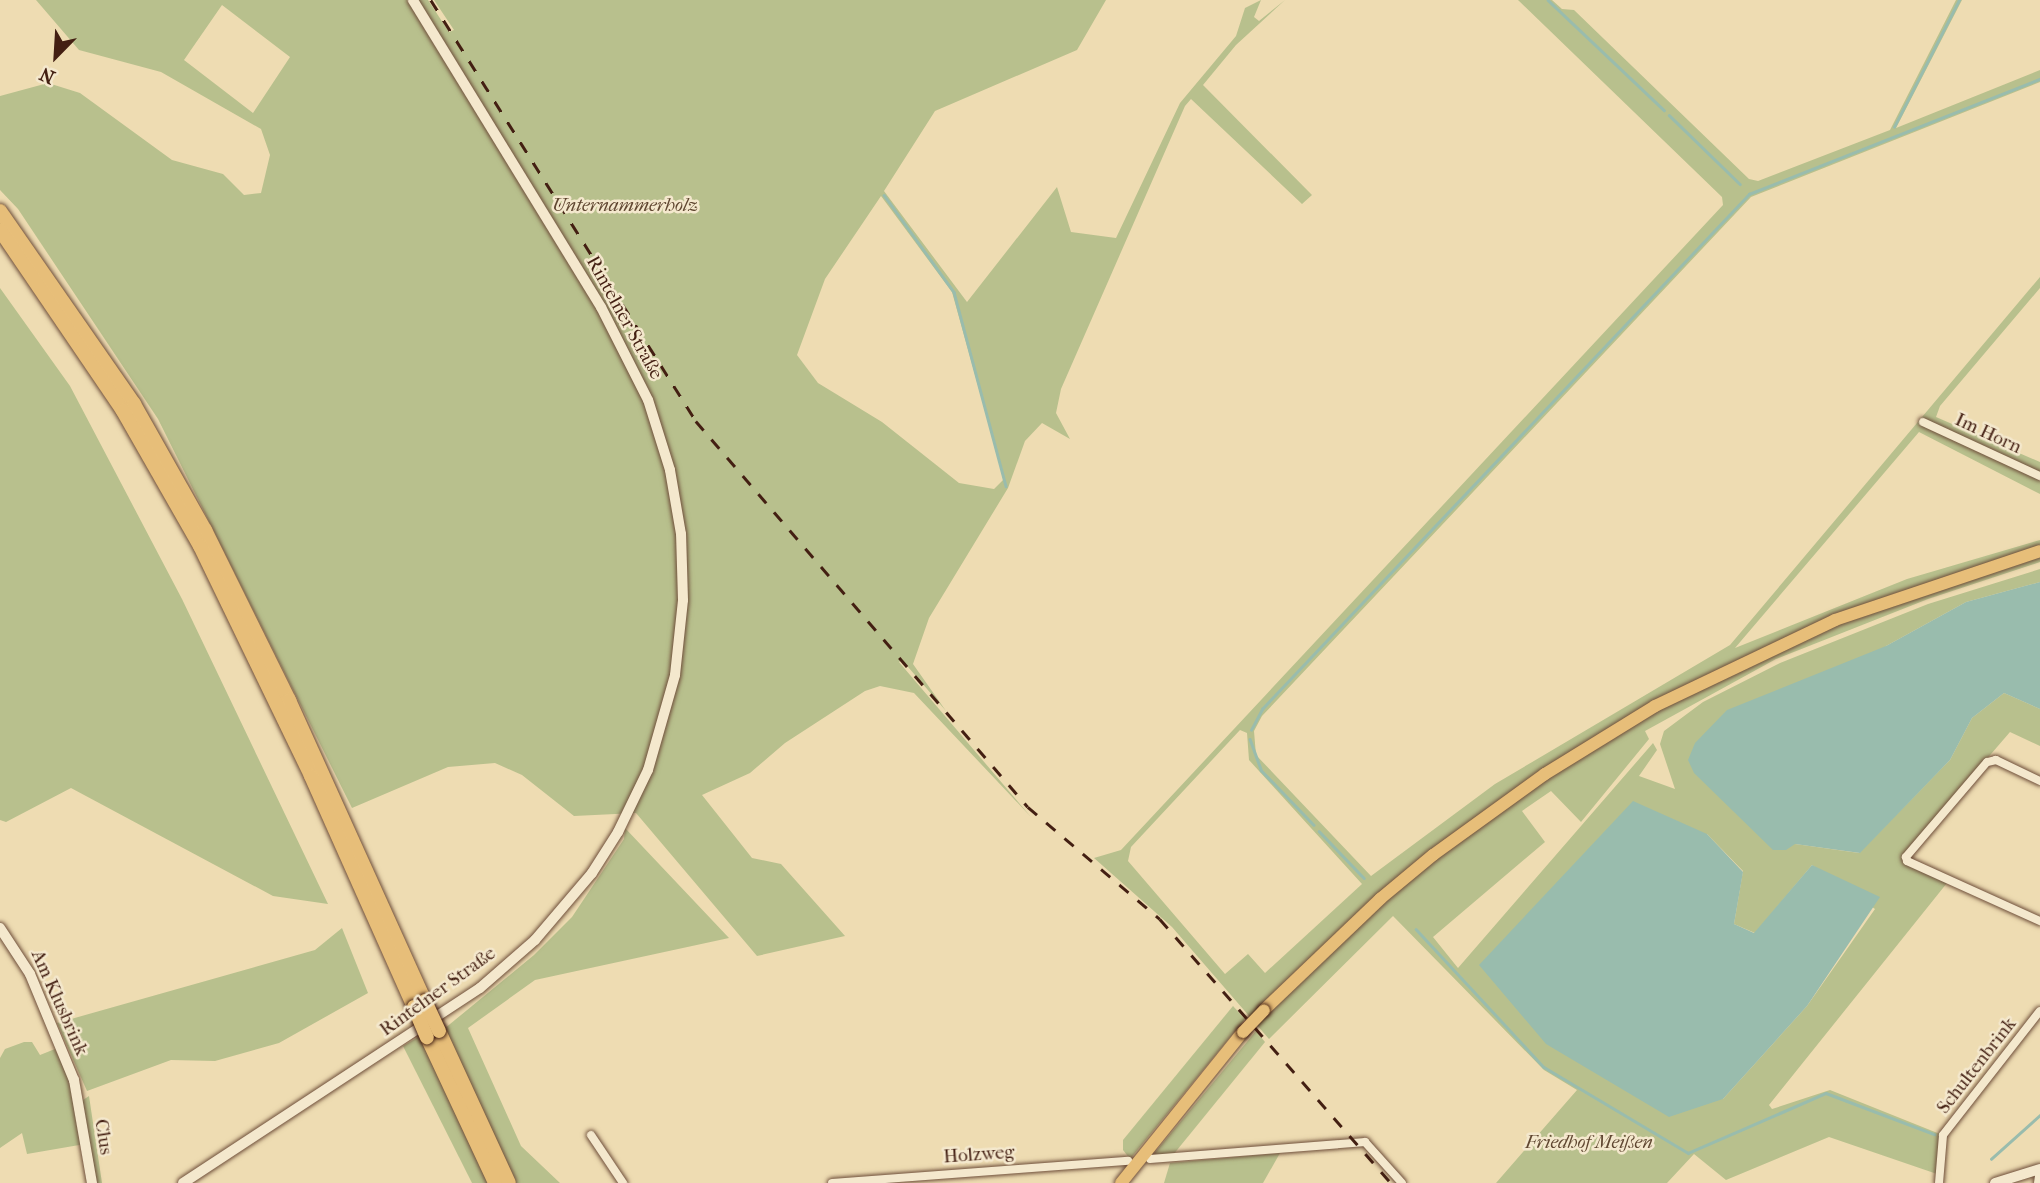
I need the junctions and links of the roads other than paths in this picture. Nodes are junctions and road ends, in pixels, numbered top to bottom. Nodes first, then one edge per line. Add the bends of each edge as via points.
1 (413, 0) edge
2 (0, 211) edge
3 (0, 230) edge
4 (1923, 422) dead end
5 (2040, 476) edge
6 (2040, 551) edge
7 (2040, 781) edge
8 (2040, 921) edge
9 (0, 928) edge
10 (420, 1004) junction
11 (2040, 1011) edge
12 (433, 1034) junction
13 (78, 1096) joint
14 (591, 1135) dead end
15 (1150, 1158) dead end
16 (1128, 1161) dead end
17 (2040, 1169) edge
18 (92, 1183) edge
19 (183, 1183) edge
20 (495, 1183) edge
21 (509, 1183) edge
22 (623, 1183) edge
23 (832, 1183) edge
24 (1121, 1183) edge
25 (1402, 1183) edge
26 (1939, 1183) edge
27 (1995, 1183) edge
28 (2038, 1183) edge

1 - 19 main road, Rintelner Straße via 601,307 648,400 670,470 681,534 683,600 675,675 651,760 618,832 577,892 535,940 480,988
2 - 10 highway via 134,404 205,530 289,700
3 - 10 highway via 123,411 200,547
4 - 5 street, Im Horn
6 - 24 main road, bridge via 1835,620 1645,713 1545,774 1380,899 1264,1010
7 - 8 street via 1996,760 1987,762 1906,857
9 - 13 main road, Am Klusbrink via 30,974
10 - 12 highway, bridge
11 - 26 street, Schultenbrink via 1943,1135
12 - 20 highway
12 - 21 highway
13 - 18 main road, Clus
14 - 22 street
15 - 25 street via 1365,1142
16 - 23 street, Holzweg
17 - 27 main road
17 - 28 street

